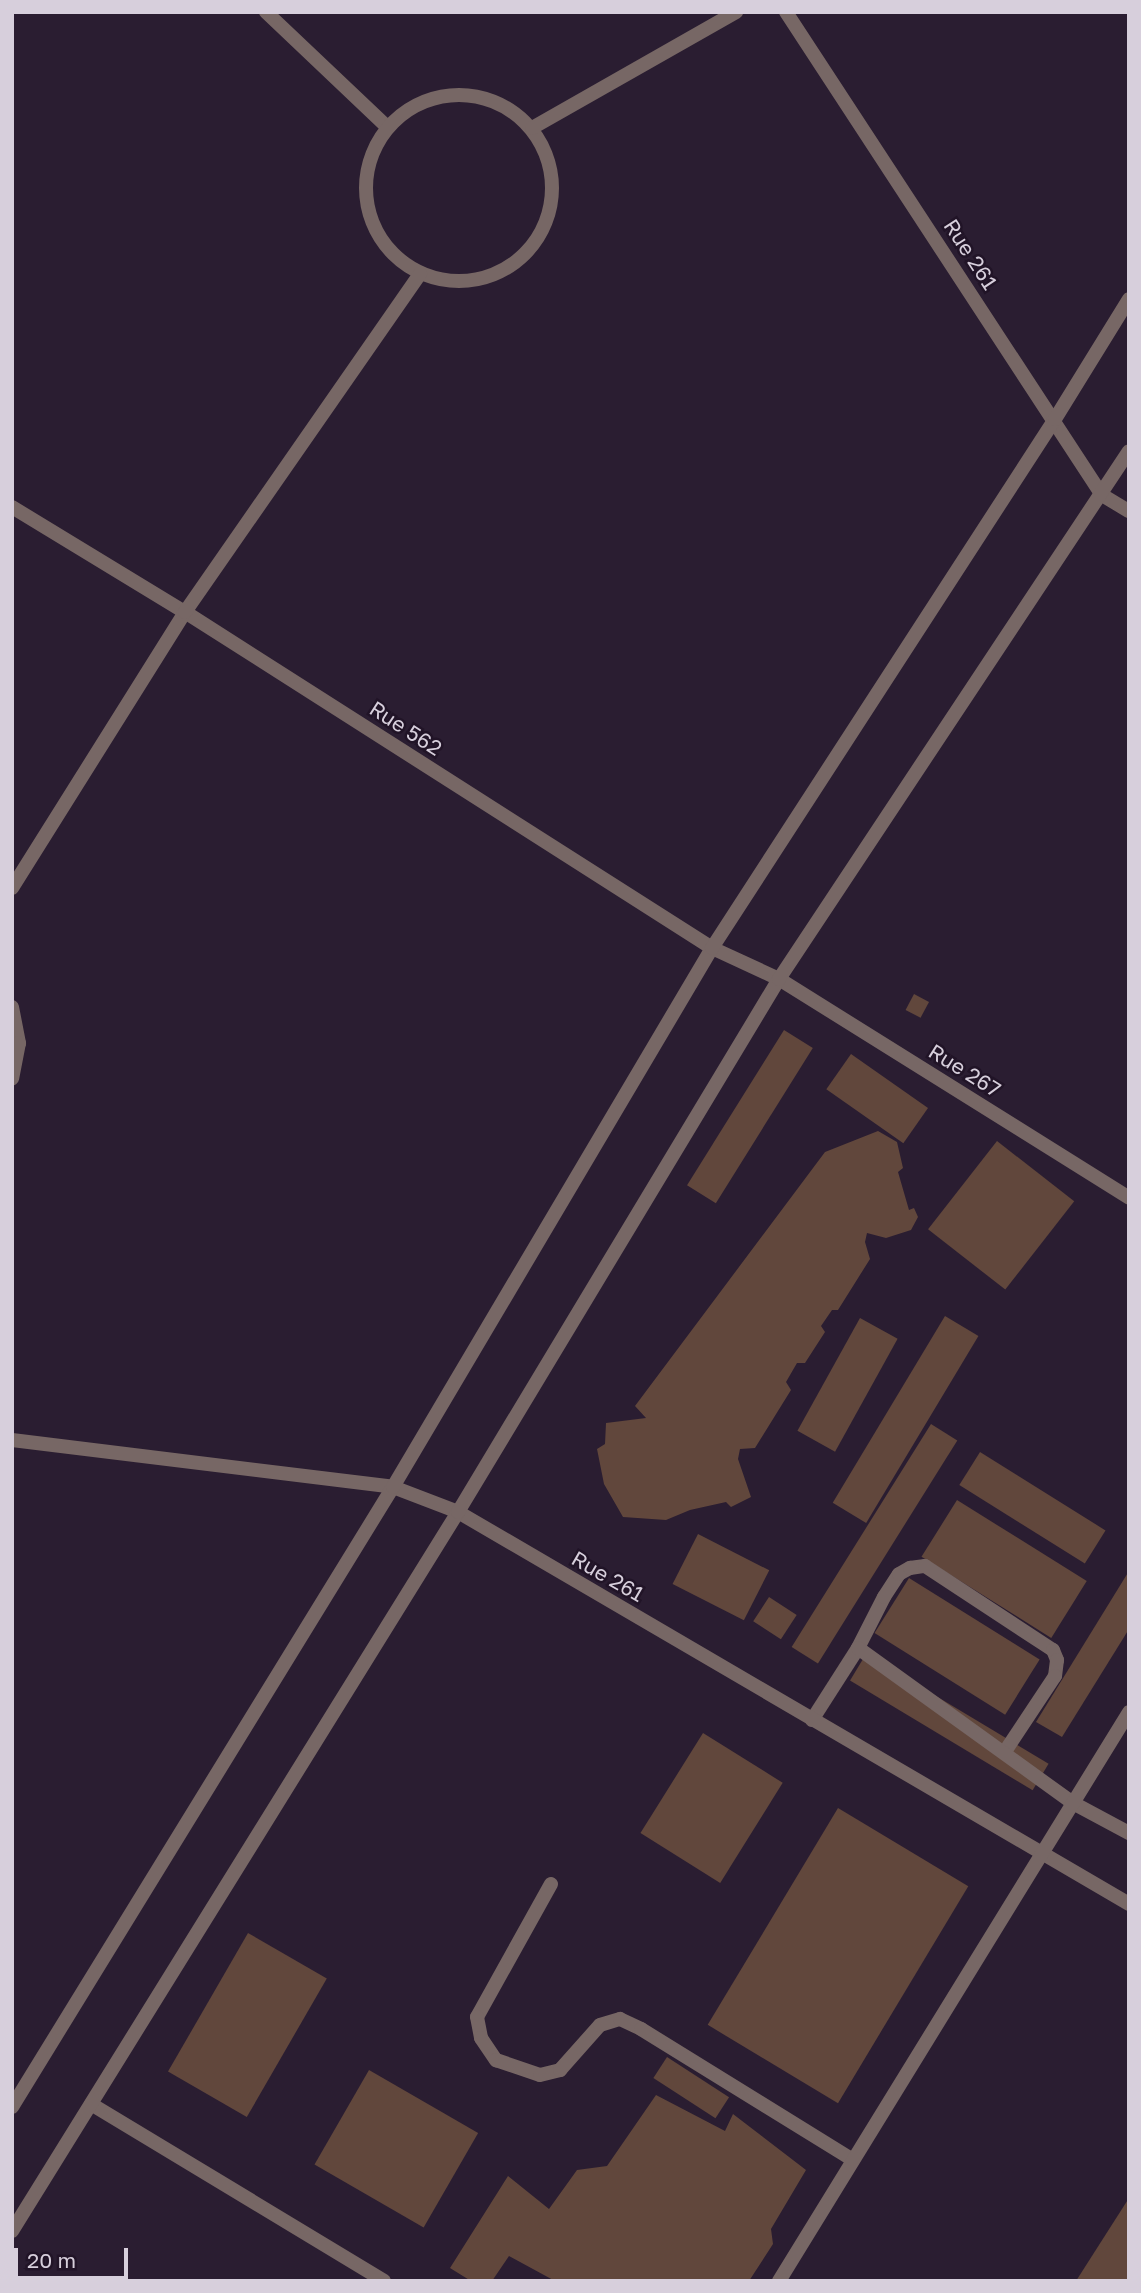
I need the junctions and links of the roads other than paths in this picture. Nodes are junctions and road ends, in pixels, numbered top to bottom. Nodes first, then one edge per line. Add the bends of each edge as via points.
1 (267, 12) edge
2 (736, 12) edge
3 (786, 12) edge
4 (385, 125) junction
5 (532, 128) junction
6 (420, 274) junction
7 (1129, 299) edge
8 (1055, 419) junction
9 (1129, 451) edge
10 (1102, 495) junction
11 (12, 507) edge
12 (1129, 511) edge
13 (185, 612) junction
14 (12, 888) edge
15 (712, 948) junction
16 (779, 978) junction
17 (12, 1007) edge
18 (12, 1078) edge
19 (1129, 1198) edge
20 (12, 1440) edge
21 (393, 1487) junction
22 (457, 1512) junction
23 (858, 1648) junction
24 (1129, 1712) edge
25 (812, 1720) junction
26 (1124, 1730) edge
27 (1004, 1753) junction
28 (1073, 1803) junction
29 (1129, 1833) edge
30 (1042, 1854) junction
31 (551, 1884) dead end
32 (1129, 1905) edge
33 (91, 2104) junction
34 (12, 2107) edge
35 (853, 2160) junction
36 (12, 2231) edge
37 (384, 2281) edge
38 (779, 2281) edge

1 - 4 street
2 - 5 street
3 - 8 street, Rue 261
4 - 5 street via 418,104 449,95 479,97 509,109
4 - 6 street via 368,165 365,195 376,232 399,260
5 - 6 street via 549,161 553,191 545,225 527,253 482,278 456,281
6 - 13 street
7 - 8 street
8 - 10 street, Rue 261
8 - 15 street
9 - 10 street
10 - 12 street, Rue 261
10 - 16 street
11 - 13 street, Rue 562
13 - 14 street
13 - 15 street, Rue 562
15 - 16 street, Rue 562
15 - 21 street
16 - 19 street, Rue 267
16 - 22 street
17 - 18 street via 19,1043
20 - 21 street, Rue 261
21 - 22 street, Rue 261
21 - 34 street
22 - 25 street, Rue 261
22 - 33 street
23 - 25 street
23 - 27 street
23 - 27 street via 899,1574 925,1566 1054,1650 1055,1676
24 - 26 street
25 - 30 street, Rue 261
26 - 28 street
27 - 28 street
28 - 29 street
28 - 30 street
30 - 32 street, Rue 261
30 - 35 street
31 - 35 street via 477,2017 481,2039 496,2060 540,2074 560,2070 600,2025 620,2020
33 - 36 street
33 - 37 street
35 - 38 street

